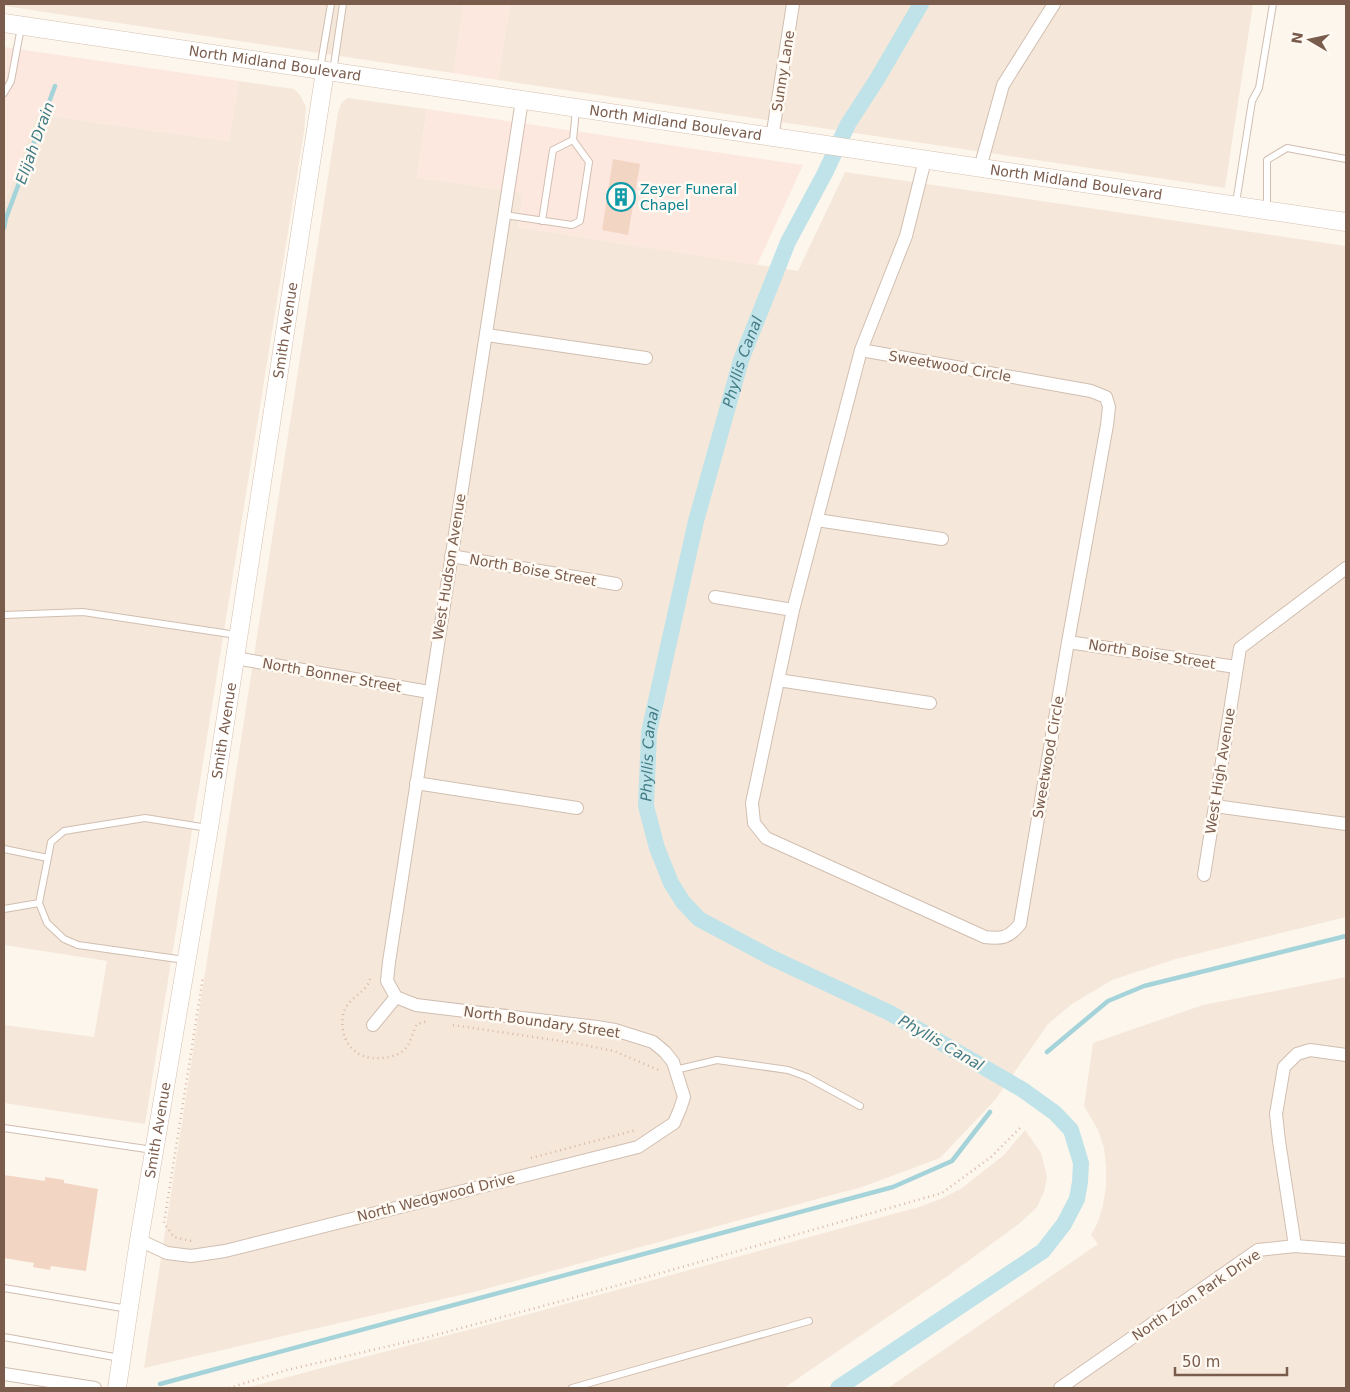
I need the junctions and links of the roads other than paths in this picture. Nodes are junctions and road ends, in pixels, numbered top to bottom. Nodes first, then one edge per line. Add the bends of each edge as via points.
1 (331, 4) edge
2 (343, 4) edge
3 (793, 4) edge
4 (1054, 4) edge
5 (1274, 4) edge
6 (4, 23) edge
7 (22, 25) junction
8 (326, 71) junction
9 (4, 93) edge
10 (522, 100) junction
11 (576, 108) junction
12 (772, 138) junction
13 (573, 140) junction
14 (1346, 159) edge
15 (925, 160) junction
16 (980, 168) junction
17 (1235, 206) junction
18 (1267, 210) junction
19 (505, 215) junction
20 (542, 221) junction
21 (1346, 222) edge
22 (487, 335) junction
23 (861, 350) junction
24 (646, 358) dead end
25 (817, 520) junction
26 (942, 539) dead end
27 (451, 556) junction
28 (1346, 568) edge
29 (616, 584) dead end
30 (714, 597) dead end
31 (793, 610) junction
32 (4, 615) edge
33 (238, 635) junction
34 (1068, 642) junction
35 (235, 658) junction
36 (1236, 667) junction
37 (778, 680) junction
38 (429, 692) junction
39 (930, 703) dead end
40 (416, 783) junction
41 (1215, 806) junction
42 (577, 808) dead end
43 (1346, 824) edge
44 (209, 828) junction
45 (4, 849) edge
46 (48, 858) junction
47 (1204, 875) dead end
48 (39, 903) junction
49 (4, 909) edge
50 (186, 960) junction
51 (396, 997) junction
52 (373, 1025) dead end
53 (1346, 1055) edge
54 (670, 1073) junction
55 (860, 1106) dead end
56 (4, 1128) edge
57 (154, 1151) junction
58 (139, 1240) junction
59 (1295, 1246) junction
60 (1346, 1250) edge
61 (4, 1288) edge
62 (129, 1310) junction
63 (809, 1322) dead end
64 (4, 1337) edge
65 (122, 1358) junction
66 (4, 1374) edge
67 (95, 1388) edge
68 (117, 1388) edge
69 (572, 1388) edge
70 (1060, 1388) edge

1 - 8 lane, Smith Avenue
2 - 8 lane
3 - 12 street, Sunny Lane
4 - 16 street via 1003,85
5 - 17 lane via 1259,88 1252,101
6 - 7 main road, North Midland Boulevard
7 - 8 main road, North Midland Boulevard
7 - 9 lane via 11,81
8 - 10 main road, North Midland Boulevard
8 - 33 main road, Smith Avenue
10 - 11 main road, North Midland Boulevard
10 - 19 street, West Hudson Avenue
11 - 12 main road, North Midland Boulevard
11 - 13 lane
12 - 15 main road, North Midland Boulevard
13 - 20 lane via 553,150
13 - 20 lane via 589,162 580,221 572,225
14 - 18 lane via 1287,148 1267,160
15 - 16 main road, North Midland Boulevard
15 - 23 street, Sweetwood Circle via 906,236
16 - 17 main road, North Midland Boulevard
17 - 18 main road, North Midland Boulevard
18 - 21 main road, North Midland Boulevard
19 - 20 lane
19 - 22 street, West Hudson Avenue
22 - 24 street
22 - 27 street, West Hudson Avenue
23 - 25 street, Sweetwood Circle
23 - 34 street, Sweetwood Circle via 1091,391 1106,397 1109,407 1107,426
25 - 26 street
25 - 31 street, Sweetwood Circle
27 - 29 street, North Boise Street
27 - 38 street, West Hudson Avenue
28 - 36 street, West High Avenue via 1240,648
30 - 31 street
31 - 37 street, Sweetwood Circle
32 - 33 lane via 82,612
33 - 35 main road, Smith Avenue
34 - 36 street, North Boise Street
34 - 37 street, Sweetwood Circle via 1020,924 1012,934 998,938 985,937 766,838 754,823 752,803
35 - 38 street, North Bonner Street
35 - 44 main road, Smith Avenue
36 - 41 street, West High Avenue
37 - 39 street
38 - 40 street, West Hudson Avenue
40 - 42 street
40 - 51 street, West Hudson Avenue via 387,981
41 - 43 street
41 - 47 street, West High Avenue
44 - 46 lane via 145,818 64,831 51,842
44 - 50 main road, Smith Avenue
45 - 46 lane
46 - 48 lane
48 - 49 lane
48 - 50 lane via 48,923 64,939 78,945
50 - 57 main road, Smith Avenue
51 - 52 street
51 - 54 street, North Boundary Street via 416,1005 615,1030 653,1042 673,1062
53 - 59 street via 1310,1050 1297,1054 1284,1067 1276,1114
54 - 55 lane via 716,1060 788,1070
54 - 58 street, North Wedgwood Drive via 684,1097 674,1123 638,1147 224,1252 191,1256 167,1253
56 - 57 lane
57 - 58 main road, Smith Avenue
58 - 62 main road, Smith Avenue
59 - 60 street, North Zion Park Drive
59 - 70 street, North Zion Park Drive via 1258,1250
61 - 62 lane
62 - 65 main road, Smith Avenue
63 - 69 lane
64 - 65 lane
65 - 68 main road, Smith Avenue
66 - 67 street

